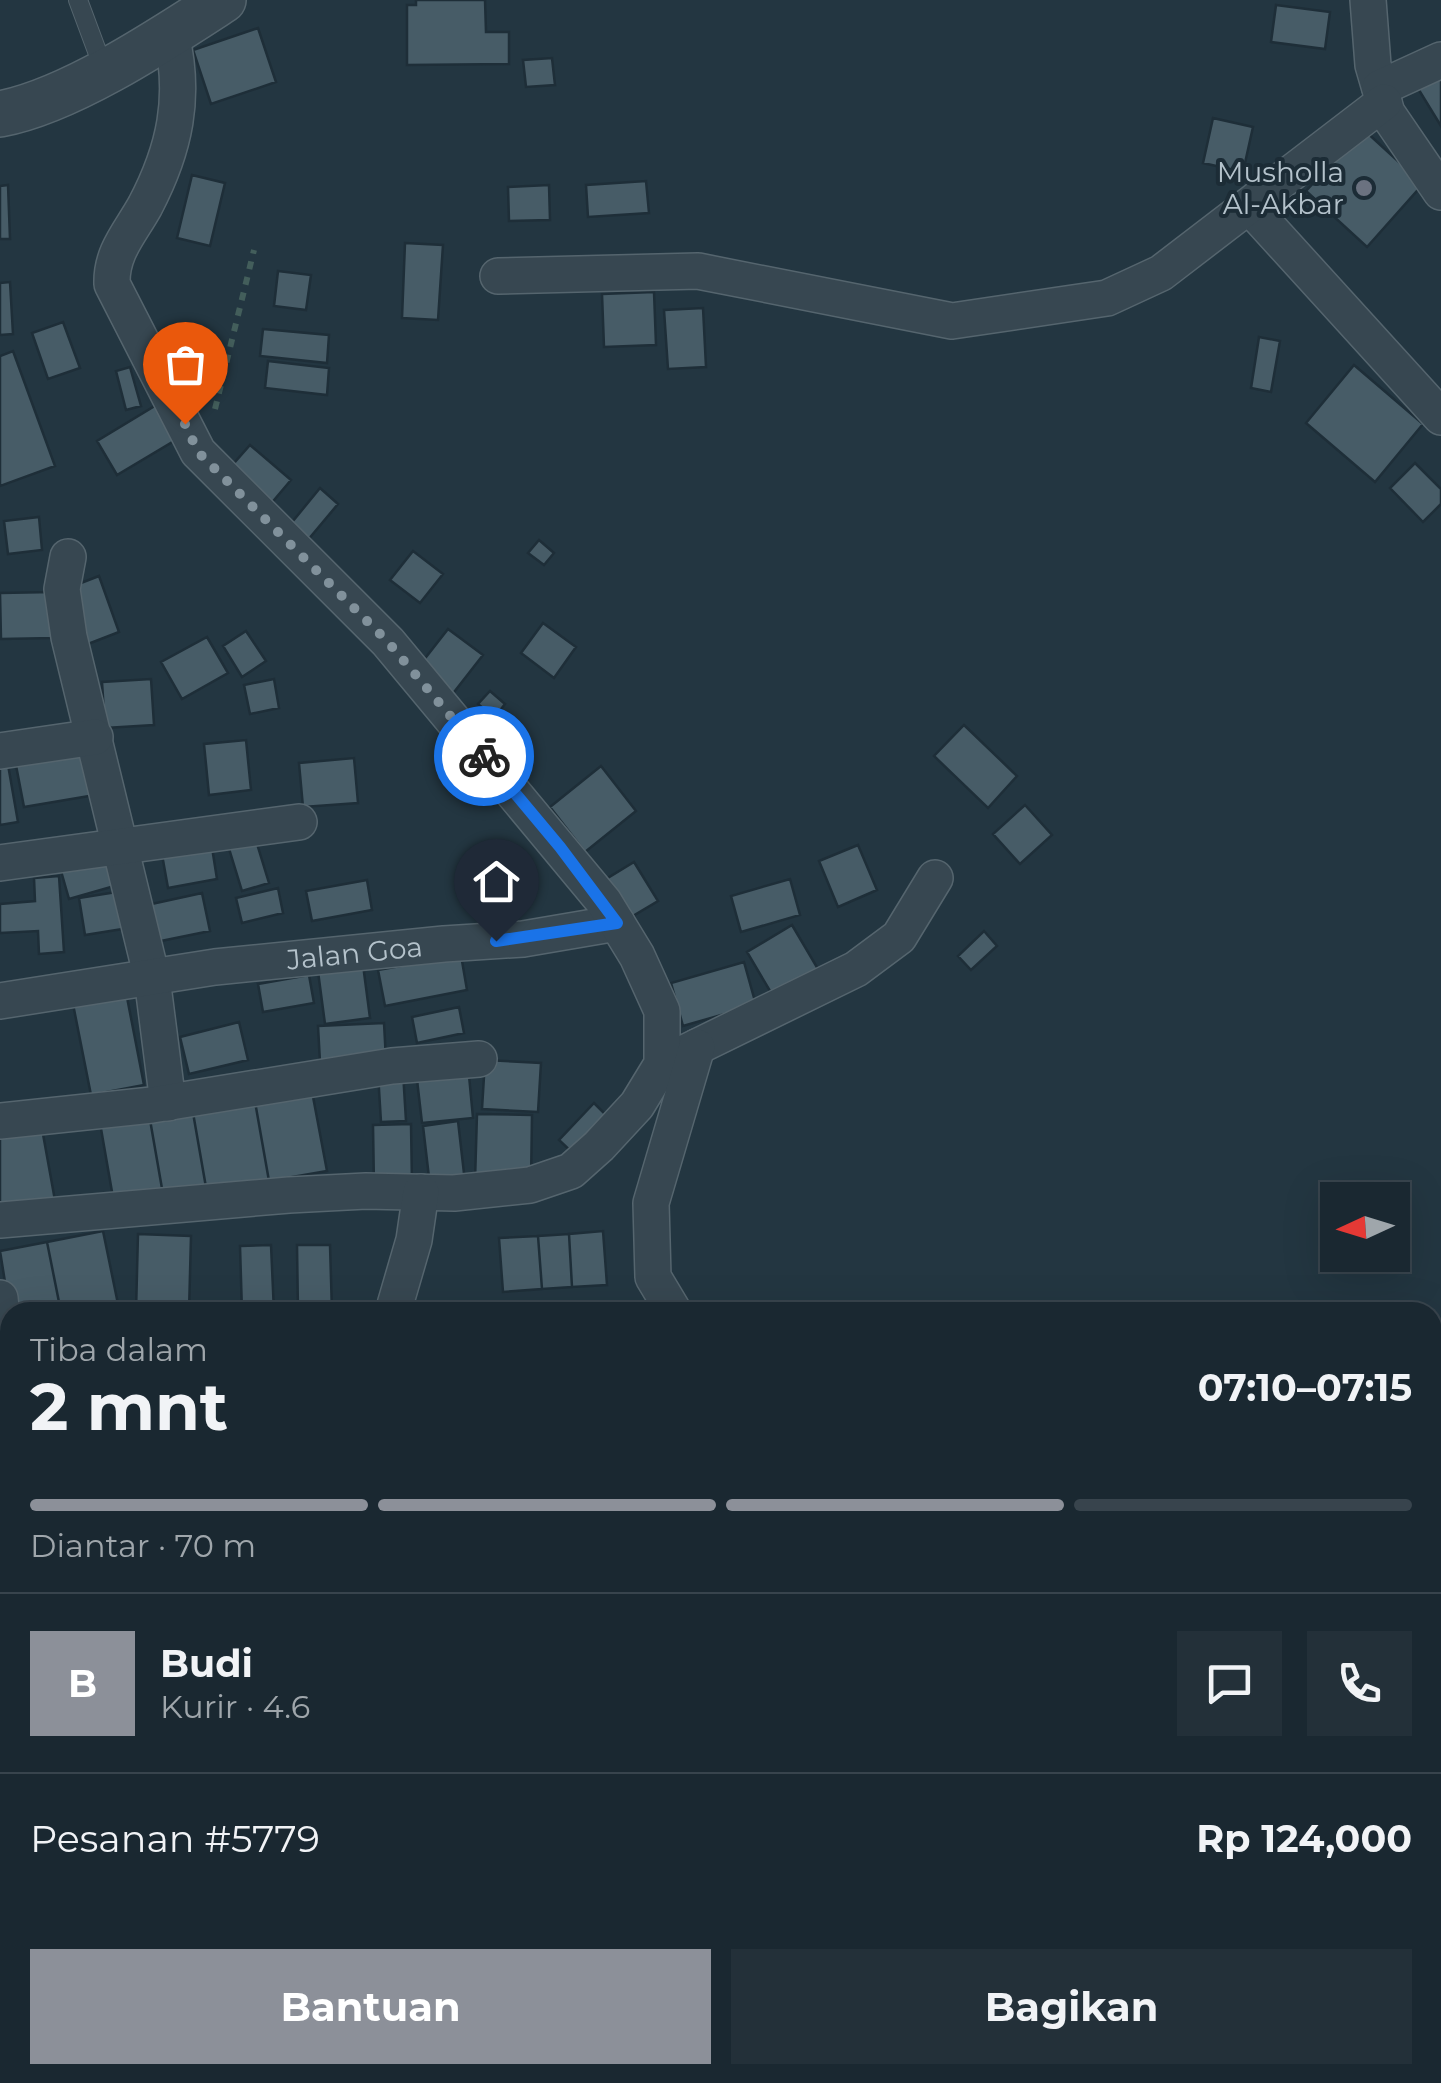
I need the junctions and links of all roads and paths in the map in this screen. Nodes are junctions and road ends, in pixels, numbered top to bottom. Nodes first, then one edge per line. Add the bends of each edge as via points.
1 (78, 0) edge
2 (223, 0) edge
3 (1368, 0) edge
4 (171, 34) junction
5 (1441, 60) edge
6 (104, 70) junction
7 (1382, 95) junction
8 (0, 114) edge
9 (1441, 192) edge
10 (1248, 206) junction
11 (254, 250) dead end
12 (498, 276) dead end
13 (1441, 418) edge
14 (198, 452) junction
15 (68, 556) dead end
16 (95, 737) junction
17 (0, 752) edge
18 (299, 822) dead end
19 (122, 846) junction
20 (0, 863) edge
21 (934, 878) dead end
22 (617, 923) junction
23 (152, 978) junction
24 (0, 1001) edge
25 (696, 1046) junction
26 (478, 1059) dead end
27 (662, 1064) junction
28 (168, 1102) junction
29 (0, 1121) edge
30 (421, 1192) junction
31 (0, 1220) edge
32 (397, 1302) edge
33 (668, 1302) edge

1 - 6 lane
2 - 4 street
3 - 7 street
4 - 6 street
4 - 14 street via 180,101 172,140 146,205 120,245 112,284
5 - 7 street
6 - 8 street via 53,98
7 - 9 street via 1387,113
7 - 10 street
10 - 12 street via 1161,273 1106,298 952,320 698,272
10 - 13 street
11 - 14 path via 221,392
14 - 22 street via 388,642
15 - 16 street via 62,588
16 - 17 street
16 - 19 street
18 - 19 street
19 - 20 street
19 - 23 street
21 - 25 street via 911,922 870,960
22 - 23 street, Jalan Goa
22 - 27 street via 662,1011
23 - 24 street, Jalan Goa
23 - 28 street
25 - 27 street
25 - 33 street via 651,1203 653,1277
26 - 28 street
27 - 30 street via 637,1106 570,1171 498,1191
28 - 29 street
30 - 31 street via 289,1195
30 - 32 street

